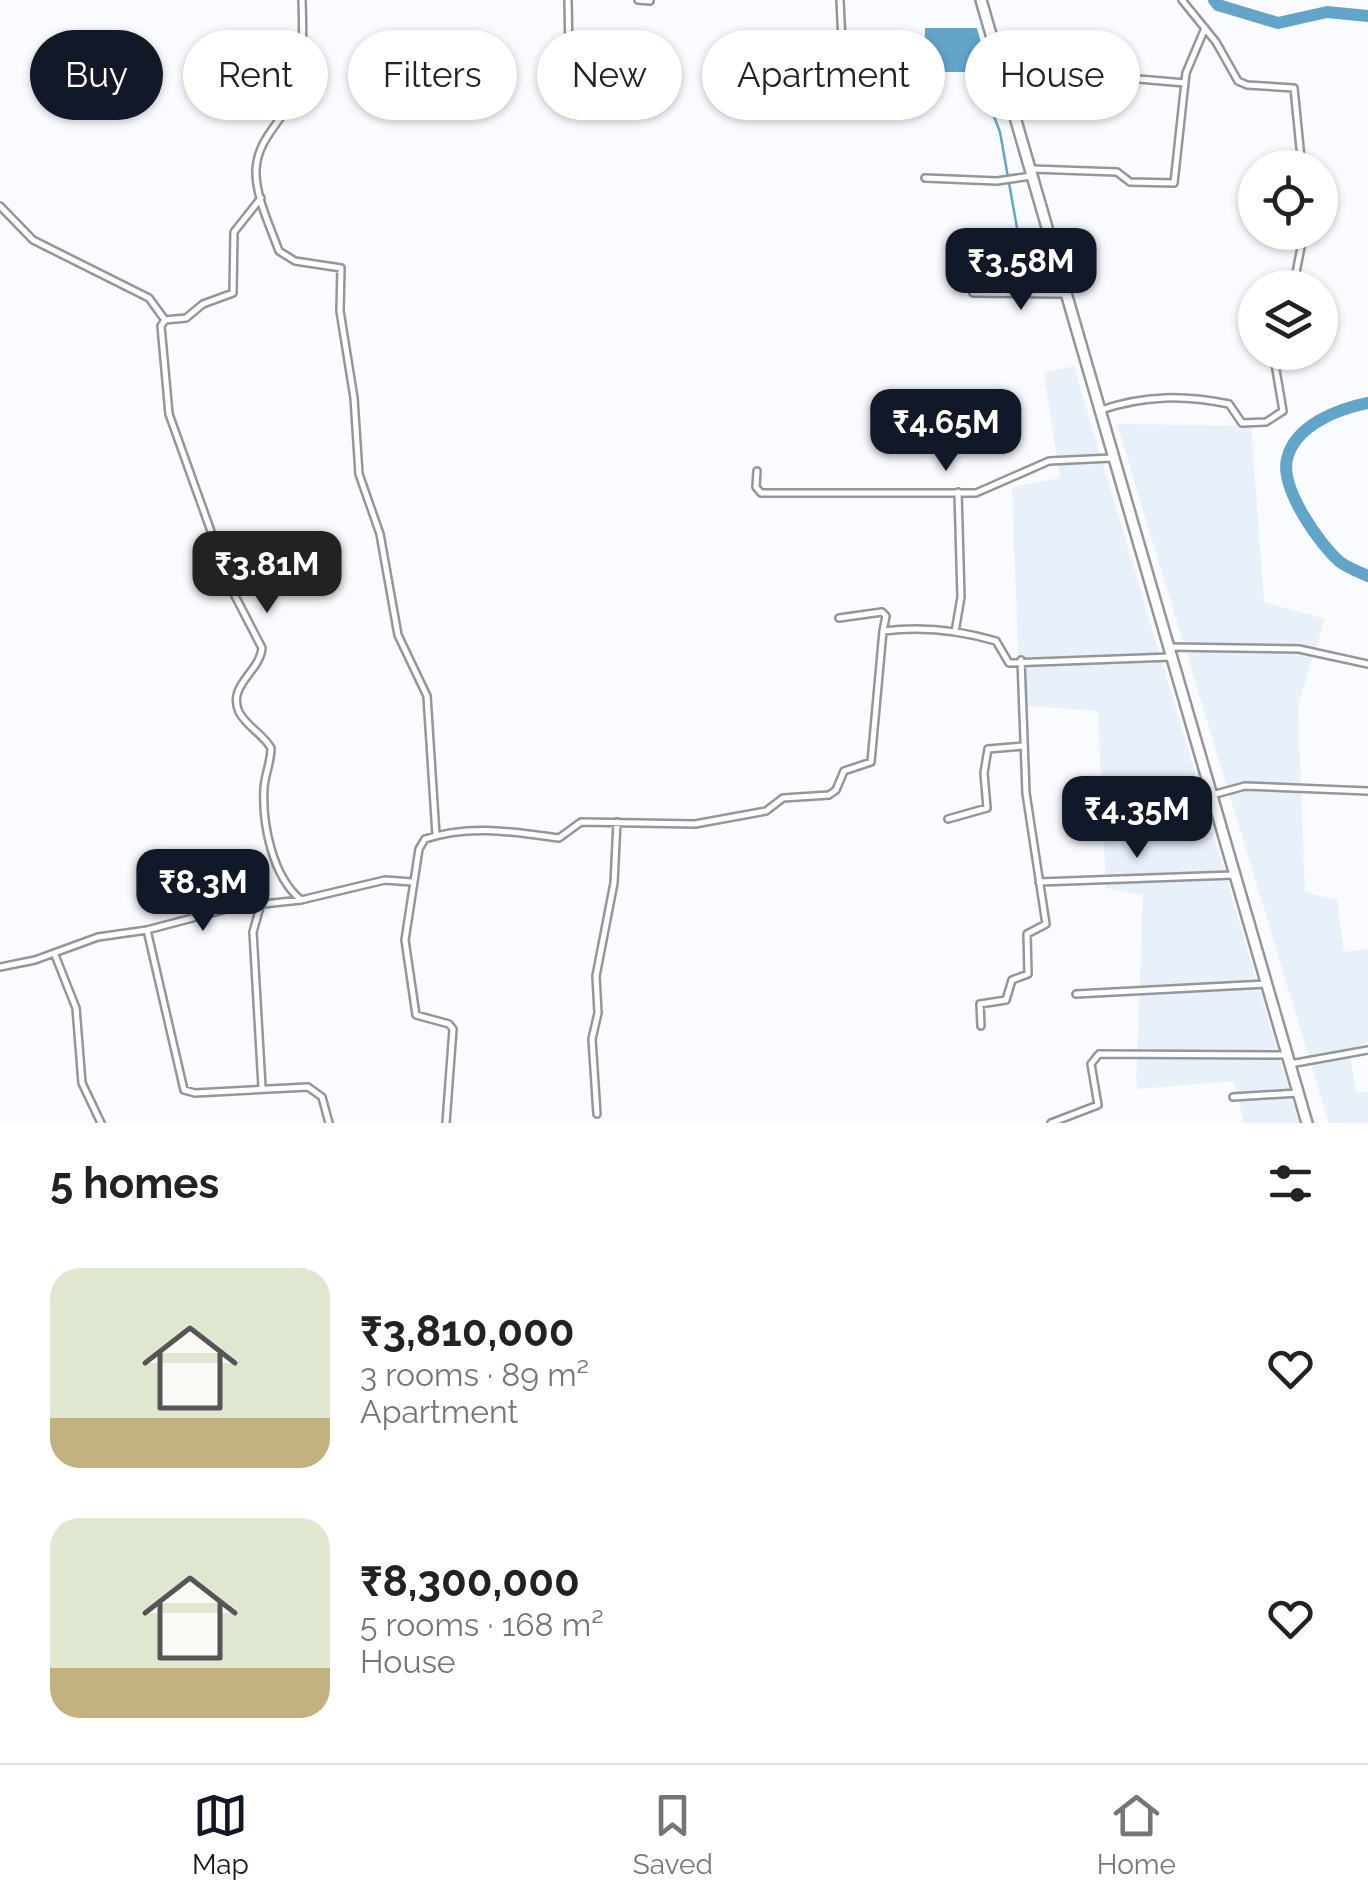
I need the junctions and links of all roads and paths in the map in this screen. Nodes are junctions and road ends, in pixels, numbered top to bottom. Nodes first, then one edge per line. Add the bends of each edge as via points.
1 (302, 0) edge
2 (568, 0) edge
3 (638, 0) edge
4 (650, 0) edge
5 (840, 0) edge
6 (981, 0) edge
7 (1182, 0) edge
8 (1205, 28) junction
9 (569, 30) edge
10 (841, 30) edge
11 (989, 30) edge
12 (1140, 79) edge
13 (1186, 84) junction
14 (1015, 120) edge
15 (1300, 150) edge
16 (1030, 172) junction
17 (925, 178) dead end
18 (261, 198) junction
19 (0, 206) edge
20 (972, 293) dead end
21 (1068, 294) junction
22 (165, 320) junction
23 (1276, 370) edge
24 (1101, 410) junction
25 (1115, 458) junction
26 (757, 471) dead end
27 (958, 492) junction
28 (839, 618) dead end
29 (883, 631) junction
30 (956, 632) junction
31 (1170, 652) junction
32 (1021, 660) junction
33 (1368, 664) edge
34 (1023, 746) junction
35 (1368, 791) edge
36 (1212, 795) junction
37 (948, 819) dead end
38 (617, 822) junction
39 (436, 835) junction
40 (1236, 875) junction
41 (412, 882) junction
42 (1039, 882) junction
43 (301, 900) junction
44 (260, 906) junction
45 (147, 930) junction
46 (54, 954) junction
47 (0, 967) edge
48 (1266, 984) junction
49 (1076, 994) dead end
50 (982, 1026) dead end
51 (1368, 1050) edge
52 (1288, 1060) junction
53 (262, 1088) junction
54 (1298, 1093) junction
55 (1233, 1097) dead end
56 (597, 1114) dead end
57 (101, 1123) edge
58 (328, 1123) edge
59 (446, 1123) edge
60 (1051, 1123) edge
61 (1307, 1123) edge

1 - 18 street via 297,83 261,148
2 - 9 street
3 - 4 street
5 - 10 street
6 - 11 main road
7 - 8 street
8 - 13 street
8 - 15 street via 1242,84 1294,88
12 - 13 street
13 - 16 street via 1174,184 1130,182 1117,172
14 - 16 main road
16 - 17 street via 997,180
16 - 21 main road
18 - 22 street via 234,232 234,293 182,319
18 - 39 street via 284,256 340,268 360,474 380,534 398,635 427,696
19 - 22 street via 33,240 149,298
20 - 21 street
21 - 24 main road
22 - 43 street via 169,414 232,590 262,648 236,700 271,748 264,784 269,839 284,879
23 - 24 street via 1283,411 1272,420 1242,423 1230,404 1163,396
24 - 25 main road
25 - 27 street via 1050,462 998,486
25 - 31 main road
26 - 27 street via 761,493
27 - 30 street
28 - 29 street via 882,612
29 - 30 street
29 - 38 street via 871,762 844,772 833,793 783,798 766,811 712,822
30 - 32 street via 996,642 1009,663
31 - 32 street
31 - 33 street via 1298,649
31 - 36 main road
32 - 34 street
34 - 37 street via 988,748 986,808
34 - 42 street
35 - 36 street via 1244,786
36 - 40 main road
38 - 39 street via 578,822 559,838 490,830
38 - 56 street via 614,882 596,976
39 - 41 street via 419,850
40 - 42 street
40 - 48 main road
41 - 43 street via 385,880
41 - 59 street via 405,940 415,1012 452,1028
42 - 50 street via 1046,924 1027,934 1028,974 1012,980 1008,998 982,1002
43 - 44 street
44 - 45 street
44 - 53 street via 254,932
45 - 46 street via 98,937
45 - 53 street via 184,1090
46 - 47 street
46 - 57 street via 76,1008 82,1082
48 - 49 street
48 - 52 main road
51 - 52 street
52 - 54 main road
52 - 60 street via 1095,1056 1098,1106
53 - 58 street via 316,1090
54 - 55 street
54 - 61 main road

